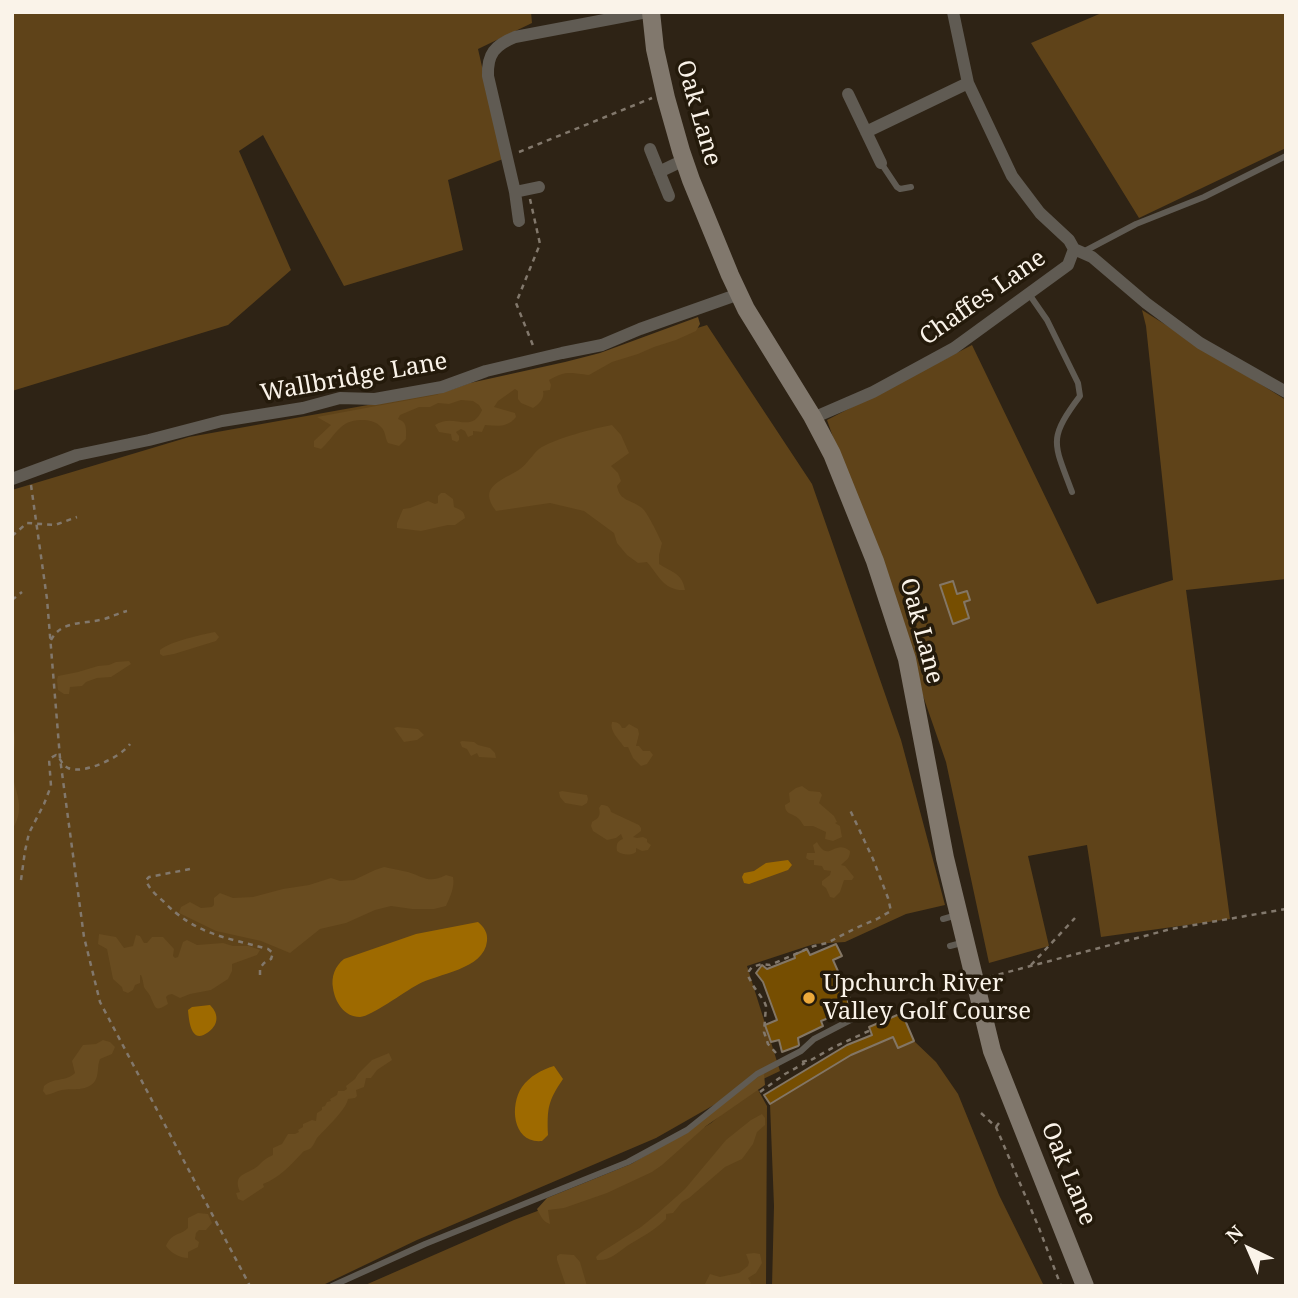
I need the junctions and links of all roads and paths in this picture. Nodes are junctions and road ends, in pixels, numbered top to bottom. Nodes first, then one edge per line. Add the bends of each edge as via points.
1 (649, 12) edge
2 (953, 12) edge
3 (968, 83) junction
4 (665, 93) junction
5 (848, 94) dead end
6 (866, 132) junction
7 (650, 149) dead end
8 (519, 152) dead end
9 (1286, 156) edge
10 (684, 160) junction
11 (881, 163) joint
12 (659, 172) junction
13 (911, 187) dead end
14 (527, 189) junction
15 (669, 195) dead end
16 (519, 220) dead end
17 (1078, 251) junction
18 (739, 294) junction
19 (1029, 294) junction
20 (538, 359) junction
21 (1286, 392) edge
22 (813, 418) junction
23 (29, 473) junction
24 (12, 479) edge
25 (1072, 492) dead end
26 (77, 517) dead end
27 (37, 523) junction
28 (12, 536) edge
29 (22, 592) dead end
30 (12, 600) edge
31 (127, 611) dead end
32 (51, 640) junction
33 (130, 744) dead end
34 (60, 758) junction
35 (850, 810) dead end
36 (190, 869) dead end
37 (21, 880) dead end
38 (1286, 909) edge
39 (1075, 918) dead end
40 (1031, 965) junction
41 (260, 975) dead end
42 (975, 980) junction
43 (864, 1013) dead end
44 (871, 1030) dead end
45 (788, 1059) junction
46 (760, 1092) dead end
47 (981, 1113) dead end
48 (250, 1286) edge
49 (332, 1286) edge
50 (1061, 1286) edge
51 (1086, 1286) edge

1 - 4 street, Oak Lane
1 - 14 street via 515,37 501,43 489,58 488,76
2 - 3 street, Chaffes Lane
3 - 6 street
3 - 17 street, Chaffes Lane via 1012,176
4 - 8 path
4 - 10 street, Oak Lane
5 - 6 street
6 - 11 street
7 - 12 street
9 - 17 lane
10 - 12 street
10 - 18 street, Oak Lane
11 - 13 lane via 897,187
12 - 15 street
14 - 16 street
14 - 20 path via 540,244 516,303
17 - 19 street, Chaffes Lane via 1068,265
17 - 21 street via 1092,257 1200,343
18 - 20 street, Wallbridge Lane via 602,345
18 - 22 street, Oak Lane
19 - 22 street, Chaffes Lane via 954,348
19 - 25 lane via 1078,383 1080,396 1057,433 1056,449
20 - 23 street, Wallbridge Lane via 442,387 375,399 340,398 222,421 77,455
22 - 42 street, Oak Lane via 876,561 907,659 945,858 951,916
23 - 24 street, Wallbridge Lane
23 - 27 path
26 - 27 path via 55,525
27 - 28 path via 27,523
27 - 32 path
29 - 30 path
31 - 32 path via 68,625
32 - 34 path
33 - 34 path via 120,754 86,768 67,767
34 - 37 path via 49,759 51,786 29,833
34 - 48 path via 84,937 100,1002
35 - 45 path via 891,911 827,943 749,971 766,1006 765,1038 778,1055
36 - 41 path via 146,880 172,910 196,927 273,953 260,968
38 - 40 path via 1171,929
39 - 40 path
40 - 42 path
42 - 51 street, Oak Lane via 992,1051
43 - 45 lane via 814,1039
44 - 46 path via 834,1046
45 - 49 lane via 757,1074 687,1129 628,1162
47 - 50 path via 996,1127

